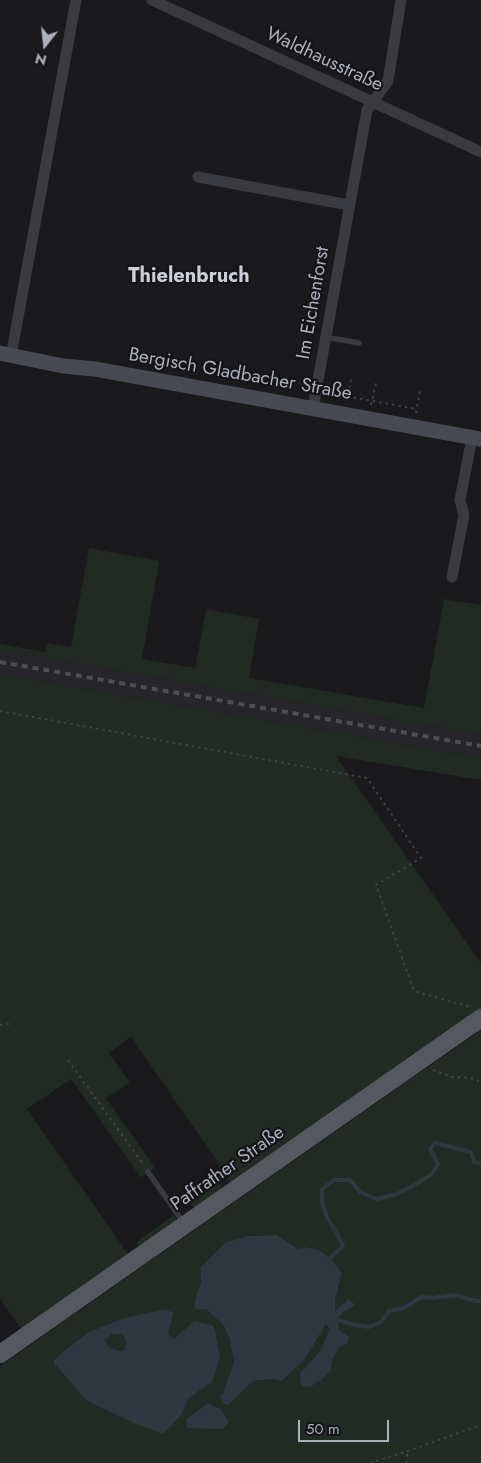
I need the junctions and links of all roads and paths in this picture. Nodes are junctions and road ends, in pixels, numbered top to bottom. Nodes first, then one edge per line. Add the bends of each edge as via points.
1 (76, 0) edge
2 (152, 0) edge
3 (402, 0) edge
4 (372, 102) junction
5 (481, 152) edge
6 (198, 177) dead end
7 (350, 204) junction
8 (325, 337) junction
9 (360, 343) dead end
10 (5, 354) edge
11 (351, 378) dead end
12 (376, 383) dead end
13 (316, 391) junction
14 (420, 391) dead end
15 (348, 396) junction
16 (372, 400) junction
17 (312, 408) junction
18 (476, 439) edge
19 (452, 577) dead end
20 (0, 711) edge
21 (477, 1013) edge
22 (9, 1024) dead end
23 (0, 1025) edge
24 (68, 1060) dead end
25 (429, 1067) dead end
26 (481, 1082) edge
27 (148, 1172) joint
28 (186, 1224) junction
29 (0, 1354) edge
30 (481, 1425) edge
31 (408, 1452) junction
32 (370, 1463) edge
33 (406, 1463) edge

1 - 10 street
2 - 4 street, Waldhausstraße
3 - 4 street, Im Eichenforst via 388,81
4 - 5 street, Waldhausstraße
4 - 7 street, Im Eichenforst via 367,110
6 - 7 street
7 - 8 street, Im Eichenforst
8 - 9 lane
8 - 13 street, Im Eichenforst
10 - 17 main road, Bergisch Gladbacher Straße
11 - 15 path
12 - 16 path
13 - 15 path
13 - 17 street, Im Eichenforst
14 - 16 path via 417,409
15 - 16 path
17 - 18 main road, Bergisch Gladbacher Straße
18 - 19 street, Bergisch Gladbacher Straße via 460,500 464,515
20 - 21 path via 367,778 421,858 376,884 414,991
21 - 28 main road, Paffrather Straße
22 - 23 path
24 - 27 path
25 - 26 path via 452,1077
27 - 28 lane
28 - 29 main road, Paffrather Straße
30 - 31 path
31 - 32 path
31 - 33 path

